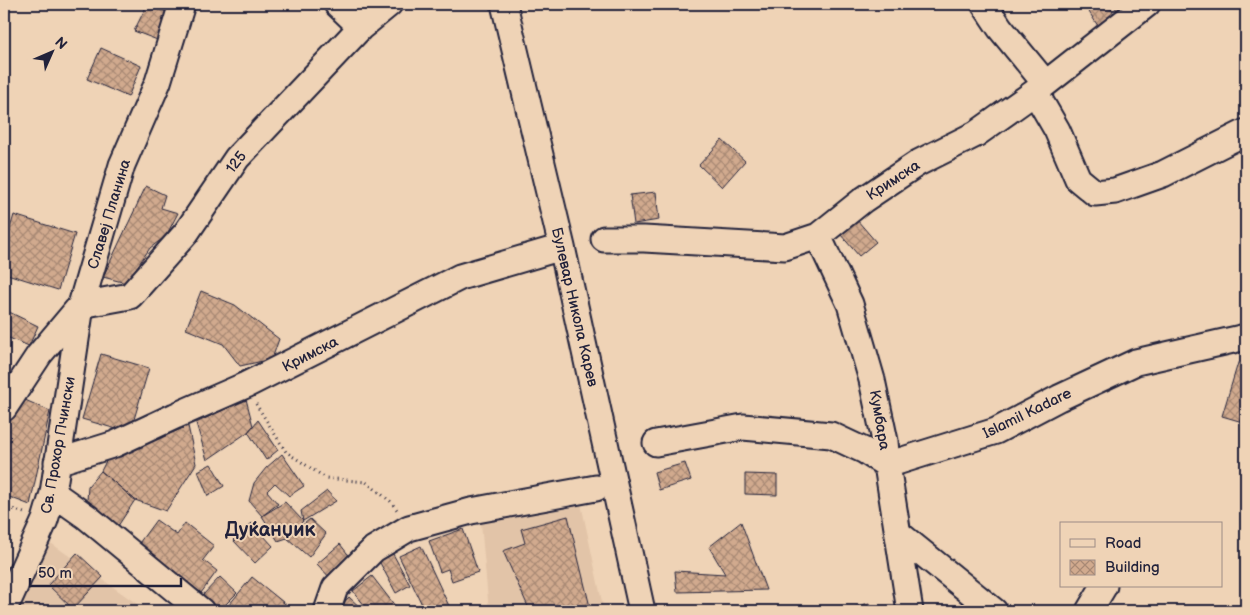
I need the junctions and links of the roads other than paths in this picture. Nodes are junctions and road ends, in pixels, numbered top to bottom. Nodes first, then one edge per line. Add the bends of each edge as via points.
1 (182, 4) edge
2 (337, 4) edge
3 (389, 4) edge
4 (504, 4) edge
5 (984, 4) edge
6 (1147, 4) edge
7 (361, 27) junction
8 (1040, 88) junction
9 (1246, 132) edge
10 (818, 236) junction
11 (604, 239) dead end
12 (562, 247) junction
13 (81, 305) junction
14 (1246, 337) edge
15 (4, 408) edge
16 (656, 443) dead end
17 (57, 462) junction
18 (887, 465) junction
19 (596, 488) dead end
20 (53, 493) junction
21 (898, 534) junction
22 (1103, 588) edge
23 (4, 606) edge
24 (201, 611) edge
25 (328, 611) edge
26 (642, 611) edge
27 (910, 611) edge
28 (994, 611) edge
29 (1089, 611) edge

1 - 13 street, Славеј Планина via 158,82 122,165
2 - 7 street
3 - 7 street, 125
4 - 12 street, Булевар Никола Карев
5 - 8 street
6 - 8 street, Кримска
7 - 13 street, 125 via 237,158 186,233 130,296
8 - 9 street via 1078,179 1095,193 1115,191 1163,174
8 - 10 street, Кримска via 976,134 918,163 862,200
10 - 11 street, Кримска via 785,248
10 - 18 street, Кумбара via 850,304 872,380
12 - 17 street, Кримска via 460,278 246,385 115,444
12 - 26 street, Булевар Никола Карев
13 - 15 street, Славеј Планина via 39,355
13 - 17 street, Св. Прохор Пчински
14 - 18 street, Islamil Kadare via 1136,362 996,431
16 - 18 street via 742,427 802,432 831,435 865,450
17 - 20 street, Св. Прохор Пчински
18 - 21 street, Кумбара
19 - 25 street via 471,511 409,528 374,549 335,588
20 - 23 street, Св. Прохор Пчински via 45,520
20 - 24 street
21 - 27 street, Кумбара
21 - 28 street
22 - 29 street

